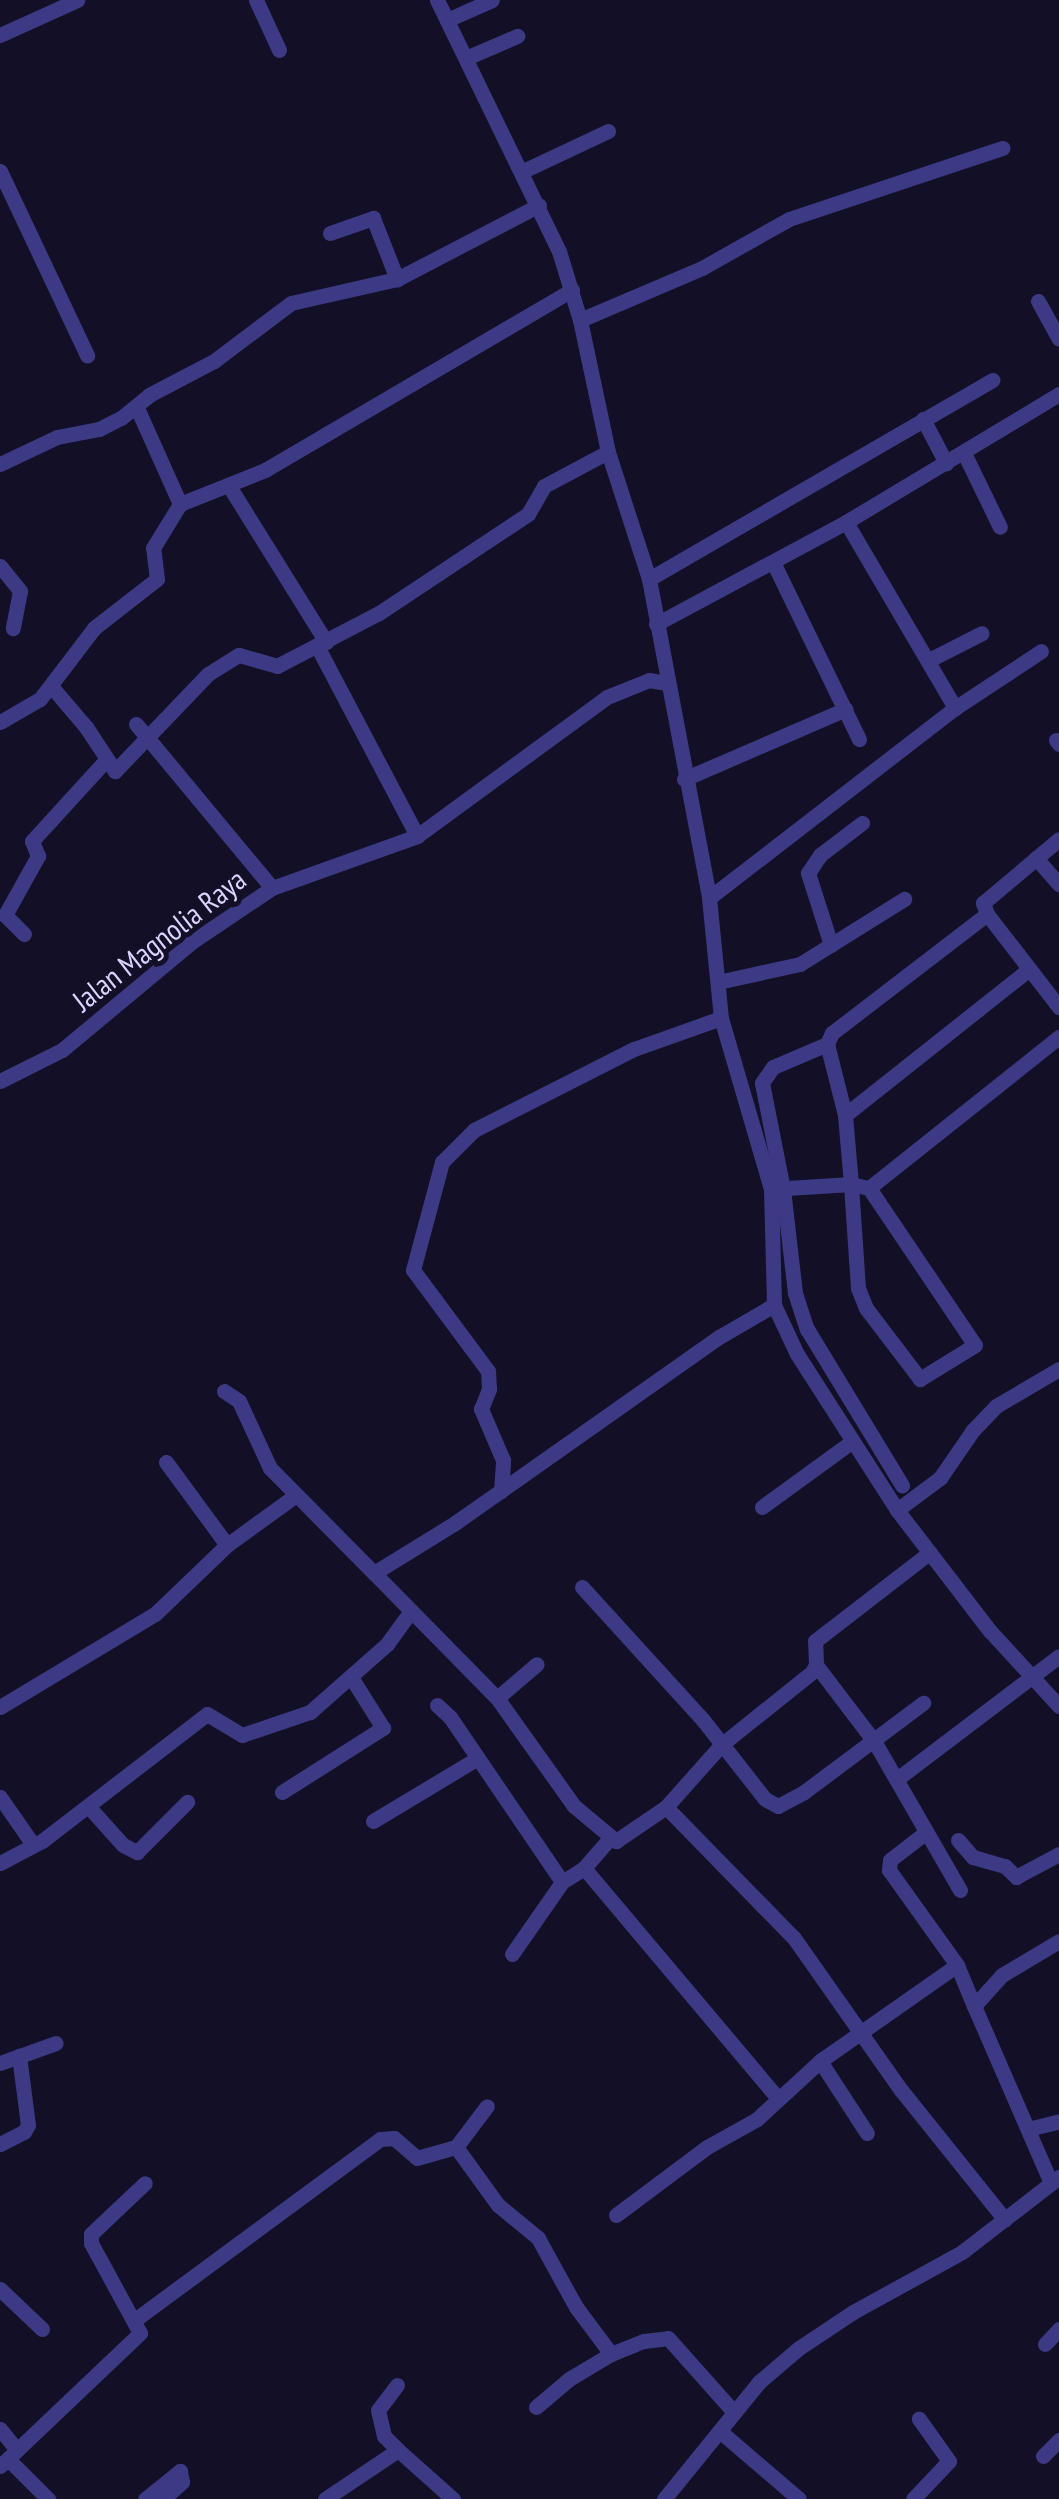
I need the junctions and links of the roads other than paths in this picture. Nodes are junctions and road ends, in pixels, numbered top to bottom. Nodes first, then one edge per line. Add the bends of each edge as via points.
1 (77, 0) edge
2 (256, 0) edge
3 (437, 0) edge
4 (492, 0) edge
5 (447, 20) junction
6 (0, 35) edge
7 (516, 36) dead end
8 (279, 50) dead end
9 (466, 58) junction
10 (608, 131) dead end
11 (1003, 148) dead end
12 (0, 170) edge
13 (523, 171) junction
14 (539, 204) junction
15 (330, 232) dead end
16 (397, 280) junction
17 (572, 290) junction
18 (1038, 301) dead end
19 (580, 320) junction
20 (1059, 340) edge
21 (87, 355) dead end
22 (992, 380) dead end
23 (1059, 394) edge
24 (137, 408) junction
25 (923, 420) junction
26 (608, 452) junction
27 (964, 453) junction
28 (0, 464) edge
29 (946, 464) junction
30 (229, 486) junction
31 (180, 504) junction
32 (846, 522) junction
33 (1000, 526) dead end
34 (774, 562) junction
35 (0, 566) edge
36 (649, 579) junction
37 (656, 624) junction
38 (13, 628) dead end
39 (982, 633) dead end
40 (321, 644) junction
41 (1041, 650) dead end
42 (930, 660) junction
43 (666, 683) junction
44 (51, 686) junction
45 (955, 708) junction
46 (846, 709) junction
47 (0, 722) edge
48 (136, 724) dead end
49 (148, 738) junction
50 (859, 739) dead end
51 (105, 760) junction
52 (684, 779) junction
53 (862, 822) dead end
54 (417, 836) junction
55 (1059, 840) edge
56 (1036, 858) junction
57 (1059, 884) edge
58 (272, 888) junction
59 (709, 898) junction
60 (904, 898) dead end
61 (3, 912) edge
62 (987, 914) junction
63 (24, 934) dead end
64 (831, 945) junction
65 (1029, 970) junction
66 (718, 982) junction
67 (1059, 1007) edge
68 (721, 1018) junction
69 (1059, 1036) edge
70 (827, 1044) junction
71 (0, 1081) edge
72 (845, 1116) junction
73 (851, 1184) junction
74 (777, 1188) junction
75 (869, 1188) junction
76 (774, 1305) junction
77 (1059, 1369) edge
78 (224, 1392) dead end
79 (851, 1442) junction
80 (166, 1462) dead end
81 (902, 1485) dead end
82 (501, 1490) junction
83 (296, 1495) junction
84 (762, 1507) dead end
85 (897, 1510) junction
86 (226, 1545) junction
87 (930, 1552) junction
88 (374, 1572) junction
89 (582, 1587) dead end
90 (411, 1611) junction
91 (1059, 1656) edge
92 (537, 1664) dead end
93 (816, 1665) junction
94 (1033, 1676) junction
95 (351, 1677) junction
96 (497, 1698) junction
97 (923, 1703) dead end
98 (437, 1705) dead end
99 (1059, 1706) edge
100 (0, 1707) edge
101 (874, 1741) junction
102 (721, 1744) junction
103 (478, 1758) junction
104 (897, 1778) junction
105 (282, 1792) dead end
106 (0, 1796) edge
107 (187, 1802) dead end
108 (88, 1806) junction
109 (666, 1807) junction
110 (373, 1821) dead end
111 (925, 1833) junction
112 (609, 1839) junction
113 (958, 1840) dead end
114 (32, 1844) junction
115 (1059, 1854) edge
116 (0, 1863) edge
117 (584, 1868) junction
118 (562, 1882) junction
119 (960, 1890) dead end
120 (1059, 1941) edge
121 (512, 1954) dead end
122 (957, 1965) junction
123 (974, 2006) junction
124 (862, 2032) junction
125 (56, 2043) dead end
126 (18, 2056) junction
127 (820, 2061) junction
128 (0, 2063) edge
129 (778, 2098) junction
130 (487, 2106) dead end
131 (1059, 2121) edge
132 (1028, 2128) junction
133 (867, 2133) dead end
134 (0, 2144) edge
135 (456, 2147) junction
136 (1055, 2180) edge
137 (145, 2182) dead end
138 (616, 2215) dead end
139 (1005, 2220) junction
140 (0, 2289) edge
141 (136, 2319) junction
142 (42, 2329) dead end
143 (1059, 2329) edge
144 (1045, 2344) dead end
145 (611, 2354) junction
146 (397, 2385) dead end
147 (536, 2407) dead end
148 (733, 2411) junction
149 (919, 2419) dead end
150 (0, 2429) edge
151 (722, 2433) junction
152 (1059, 2440) edge
153 (398, 2450) junction
154 (1043, 2456) dead end
155 (8, 2458) edge
156 (48, 2499) edge
157 (145, 2499) edge
158 (163, 2499) edge
159 (325, 2499) edge
160 (453, 2499) edge
161 (664, 2499) edge
162 (799, 2499) edge
163 (912, 2499) edge

1 - 6 street
2 - 8 street
3 - 5 street
4 - 5 street
5 - 9 street
7 - 9 street
9 - 13 street
10 - 13 street
11 - 19 street via 789,219 702,268
12 - 21 street
13 - 14 street
14 - 16 street
14 - 17 street
15 - 16 street via 374,218
16 - 24 street via 291,303
17 - 19 street
17 - 30 street
18 - 20 street
19 - 26 street
22 - 25 street
23 - 27 street
24 - 28 street via 99,429 57,438
24 - 31 street
25 - 29 street
25 - 36 street
26 - 36 street
26 - 40 street via 544,486 528,514
27 - 29 street
27 - 33 street
29 - 32 street
30 - 31 street
30 - 40 street
31 - 44 street via 152,548 156,582 94,628
32 - 34 street
32 - 42 street
34 - 37 street
34 - 46 street
35 - 38 street via 20,590
36 - 37 street
37 - 43 street
39 - 42 street
40 - 49 street via 277,666 236,656 199,682
40 - 54 street
41 - 45 street
42 - 45 street
43 - 52 street
43 - 54 street, Jalan Magnolia Raya via 648,680 607,698
44 - 47 street via 30,707
44 - 51 street
45 - 59 street
46 - 50 street
46 - 52 street
48 - 49 street
49 - 51 street via 119,769 112,771
49 - 58 street
51 - 61 street via 32,840 38,856
52 - 59 street
53 - 64 street via 808,873
54 - 58 street, Jalan Magnolia Raya
55 - 56 street
56 - 57 street
56 - 62 street via 983,903
58 - 71 street, Jalan Magnolia Raya via 193,942 62,1050
59 - 66 street
60 - 64 street
61 - 63 street
62 - 65 street
62 - 70 street
64 - 66 street via 800,964
65 - 67 street
65 - 72 street
66 - 68 street
68 - 74 street
68 - 82 street via 634,1049 492,1121 442,1162 413,1270 488,1371 481,1409 504,1460
69 - 75 street
70 - 72 street
70 - 74 street via 773,1067 762,1084
72 - 73 street
73 - 74 street
73 - 75 street
73 - 75 street via 862,1298 917,1378 925,1378 976,1340
74 - 76 street
74 - 81 street via 807,1330
76 - 79 street
76 - 82 street
77 - 85 street via 996,1406 940,1478
78 - 83 street via 239,1401 270,1468
79 - 84 street
79 - 85 street
80 - 86 street
82 - 88 street
83 - 86 street
83 - 88 street
85 - 87 street
86 - 100 street via 155,1614
87 - 93 street via 815,1641
87 - 94 street
88 - 90 street
89 - 102 street
90 - 95 street
90 - 96 street
91 - 94 street
92 - 96 street
93 - 101 street
93 - 102 street
94 - 99 street
94 - 104 street
95 - 105 street via 383,1728
95 - 108 street via 310,1712 242,1736 208,1714
96 - 112 street via 574,1806
97 - 101 street
98 - 103 street
101 - 102 street via 778,1806
101 - 104 street
102 - 109 street
103 - 110 street
103 - 118 street
104 - 111 street
106 - 114 street
107 - 108 street via 137,1852
108 - 114 street
109 - 112 street via 628,1836
109 - 124 street via 794,1938
111 - 119 street
111 - 122 street via 890,1860 889,1870
112 - 117 street
113 - 115 street via 973,1857 1016,1877
114 - 116 street
117 - 118 street
117 - 129 street
118 - 121 street
120 - 123 street via 1002,1976
122 - 123 street
122 - 124 street
123 - 132 street
124 - 127 street
124 - 139 street
125 - 126 street
126 - 128 street
126 - 134 street via 28,2124
127 - 129 street
127 - 133 street
129 - 138 street
130 - 135 street
131 - 132 street
132 - 136 street
135 - 141 street via 417,2158 394,2138 380,2139
135 - 145 street via 498,2205 538,2238
136 - 139 street
137 - 141 street via 91,2234
139 - 148 street via 799,2348
140 - 142 street
141 - 155 street via 136,2342
143 - 144 street
145 - 147 street
145 - 148 street via 668,2338
146 - 153 street via 378,2410 384,2436
148 - 151 street
149 - 163 street via 949,2461
150 - 155 street
151 - 161 street
151 - 162 street
152 - 154 street
153 - 159 street
153 - 160 street
155 - 156 street
157 - 158 street via 180,2470 182,2482

